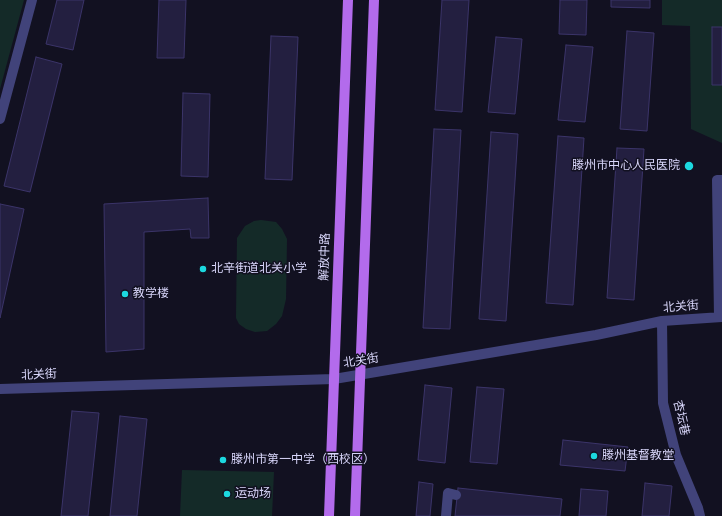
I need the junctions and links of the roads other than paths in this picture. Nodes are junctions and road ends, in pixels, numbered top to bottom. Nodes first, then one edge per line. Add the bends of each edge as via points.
1 (32, 0) edge
2 (348, 0) edge
3 (374, 0) edge
4 (0, 119) edge
5 (722, 180) edge
6 (721, 317) edge
7 (662, 321) junction
8 (361, 374) junction
9 (334, 378) junction
10 (0, 389) edge
11 (456, 495) dead end
12 (329, 516) edge
13 (355, 516) edge
14 (446, 516) edge
15 (700, 516) edge

1 - 4 street
2 - 9 main road, 解放中路
3 - 8 main road
5 - 6 street via 717,180
6 - 7 street, 北关街
7 - 8 street, 北关街 via 596,335
7 - 15 street, 杏坛巷 via 662,403 676,454
8 - 9 street, 北关街
8 - 13 main road
9 - 10 street, 北关街
9 - 12 main road, 解放中路
11 - 14 street via 448,494

